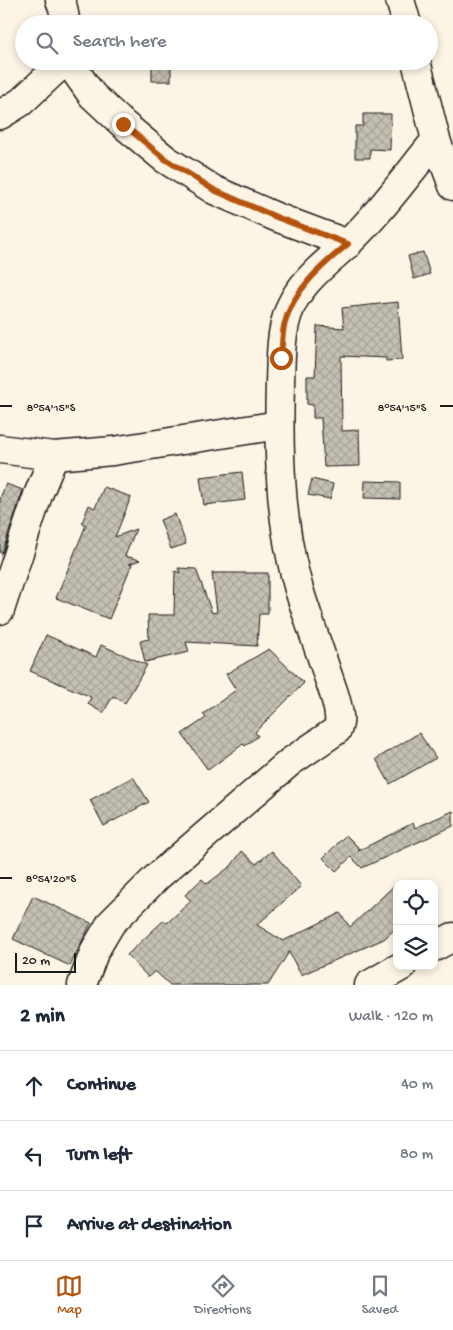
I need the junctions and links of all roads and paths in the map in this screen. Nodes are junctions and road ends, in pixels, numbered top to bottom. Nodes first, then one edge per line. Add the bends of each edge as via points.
1 (60, 0) edge
2 (400, 0) edge
3 (64, 15) edge
4 (404, 15) edge
5 (56, 70) edge
6 (73, 70) edge
7 (418, 70) edge
8 (0, 115) edge
9 (436, 140) junction
10 (453, 186) edge
11 (348, 244) junction
12 (279, 425) junction
13 (0, 450) edge
14 (54, 456) junction
15 (0, 610) edge
16 (453, 936) edge
17 (438, 945) edge
18 (395, 970) edge
19 (82, 985) edge
20 (369, 985) edge

1 - 3 street
2 - 4 street
5 - 8 street via 21,102
6 - 11 street via 92,95 123,124 165,159 214,190
7 - 9 street
9 - 10 street
9 - 11 street
11 - 12 street via 320,267 295,298 284,326
12 - 14 street via 113,451
12 - 19 street via 287,542 300,595 339,714 337,730 290,762 157,876 111,923 95,950
13 - 14 street
14 - 15 street
16 - 17 street
18 - 20 street

